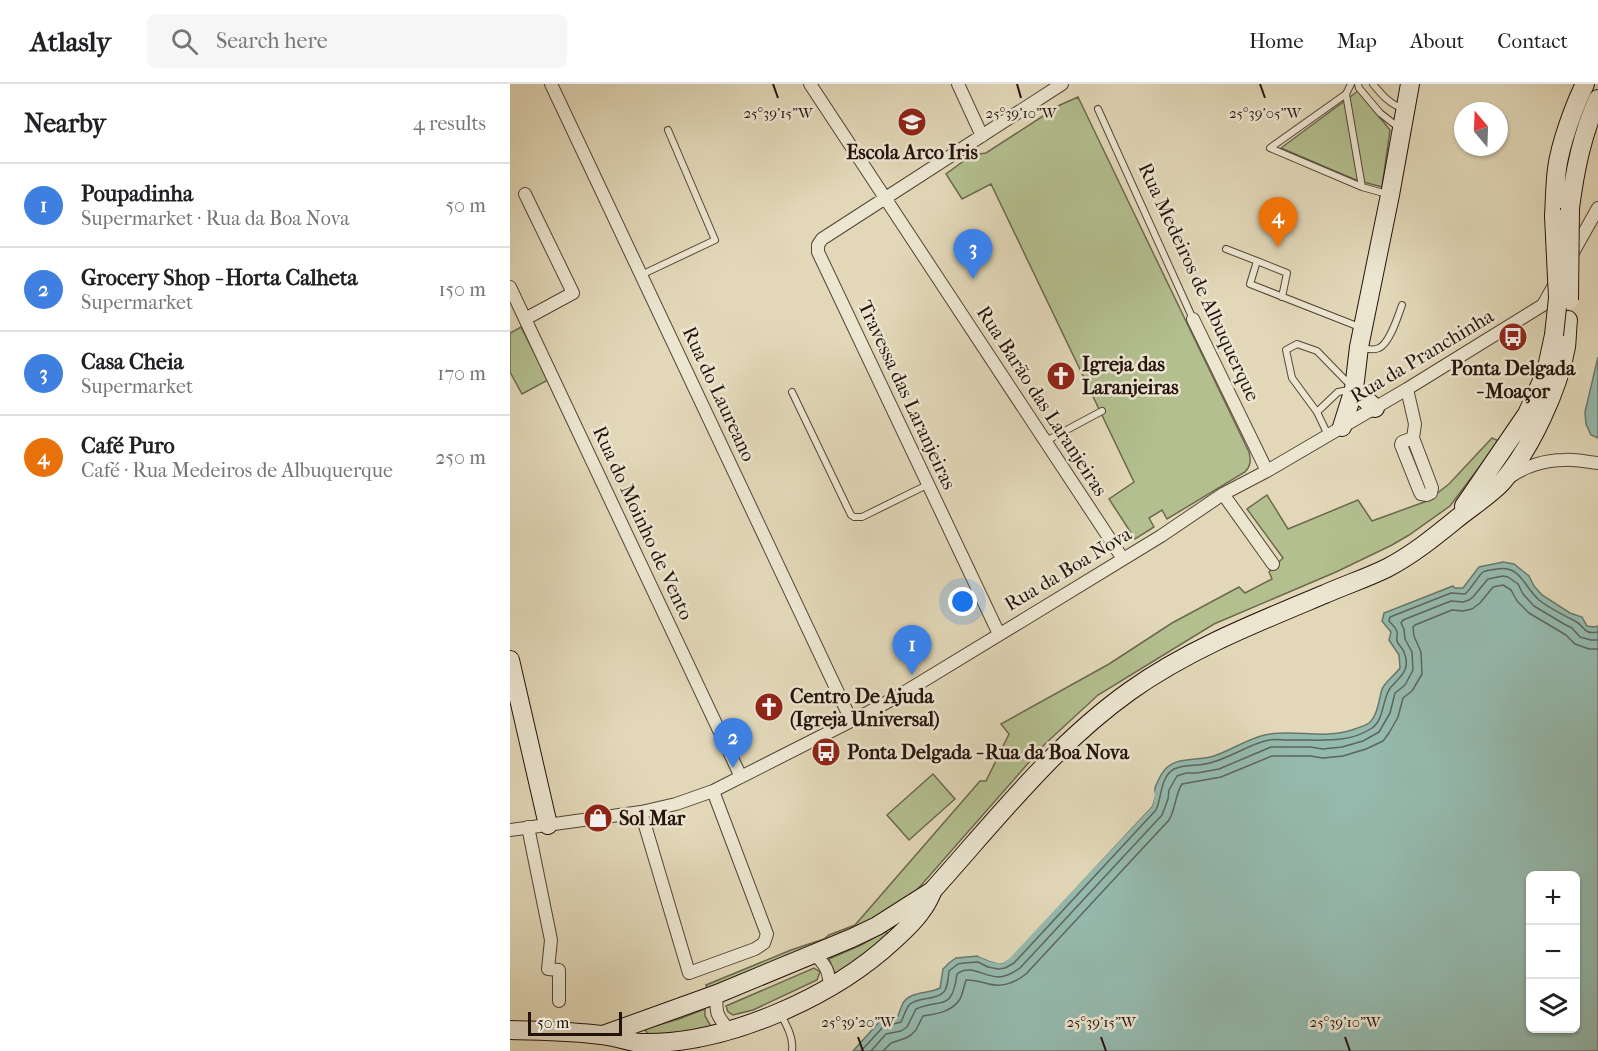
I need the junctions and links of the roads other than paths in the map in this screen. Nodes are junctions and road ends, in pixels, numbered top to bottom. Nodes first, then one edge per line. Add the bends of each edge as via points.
1 (550, 84) edge
2 (810, 84) edge
3 (958, 84) edge
4 (1062, 84) edge
5 (1352, 84) edge
6 (1358, 84) edge
7 (1373, 84) edge
8 (1410, 84) edge
9 (1585, 84) edge
10 (1346, 94) junction
11 (1598, 99) edge
12 (1098, 109) dead end
13 (1405, 109) junction
14 (1401, 129) junction
15 (668, 130) dead end
16 (982, 136) junction
17 (1362, 187) junction
18 (525, 194) dead end
19 (1390, 195) junction
20 (885, 198) junction
21 (1598, 208) edge
22 (1226, 249) dead end
23 (1257, 261) junction
24 (641, 275) junction
25 (510, 287) edge
26 (1282, 297) junction
27 (1402, 305) dead end
28 (525, 318) junction
29 (1192, 319) joint
30 (1363, 329) junction
31 (1359, 347) junction
32 (1354, 389) junction
33 (1407, 389) junction
34 (792, 392) dead end
35 (1375, 408) junction
36 (1102, 411) dead end
37 (1317, 412) junction
38 (1335, 431) junction
39 (1413, 438) dead end
40 (1046, 441) junction
41 (1598, 463) edge
42 (1267, 471) junction
43 (1502, 483) junction
44 (927, 484) junction
45 (1223, 494) junction
46 (1455, 520) junction
47 (1123, 559) junction
48 (1273, 564) dead end
49 (999, 634) junction
50 (510, 660) edge
51 (852, 720) junction
52 (741, 777) junction
53 (713, 791) junction
54 (641, 812) junction
55 (548, 825) junction
56 (528, 827) junction
57 (510, 830) edge
58 (933, 890) junction
59 (814, 953) junction
60 (830, 988) junction
61 (717, 994) junction
62 (559, 1001) dead end
63 (780, 1012) junction
64 (510, 1030) edge
65 (729, 1030) junction
66 (603, 1035) junction
67 (792, 1051) edge

1 - 24 street, Rua do Laureano
2 - 20 street, Rua Barão das Laranjeiras
3 - 16 street
4 - 16 street, Travessa das Laranjeiras
5 - 10 lane
6 - 14 lane via 1380,113
7 - 13 lane via 1385,98
8 - 13 main road
9 - 46 main road, bridge via 1557,168 1554,216 1558,298 1546,372 1527,414
10 - 17 lane
10 - 17 lane via 1270,148
11 - 43 main road, bridge via 1574,172 1566,347 1542,419
12 - 29 lane, Rua Medeiros de Albuquerque
13 - 14 main road
14 - 19 main road
15 - 24 lane via 715,240
16 - 20 street, Travessa das Laranjeiras
17 - 19 lane
18 - 28 street via 573,293
19 - 30 main road
20 - 40 street, Rua Barão das Laranjeiras
20 - 44 street, Travessa das Laranjeiras via 822,239 818,252
21 - 33 street, Rua da Pranchinha via 1543,305
22 - 23 lane
23 - 26 lane via 1287,273
23 - 26 lane via 1250,284
24 - 51 street, Rua do Laureano
25 - 28 street, Rua do Moinho de Vento
26 - 30 lane
27 - 31 lane via 1386,343 1371,350
28 - 52 street, Rua do Moinho de Vento
29 - 42 street, Rua Medeiros de Albuquerque
30 - 31 main road
31 - 32 main road
32 - 35 main road
32 - 37 lane via 1338,392
32 - 37 lane via 1317,351 1297,345 1286,350 1292,378
32 - 38 main road
33 - 35 street, Rua da Pranchinha
33 - 39 street via 1415,424
34 - 44 lane via 854,517 862,517
35 - 38 street, Rua da Pranchinha
36 - 40 lane
37 - 38 lane
38 - 42 street, Rua da Pranchinha
40 - 47 street, Rua Barão das Laranjeiras
41 - 43 street via 1564,460 1537,464
42 - 45 street, Rua da Pranchinha
43 - 46 main road
44 - 49 street, Travessa das Laranjeiras
45 - 47 street, Rua da Boa Nova
45 - 48 street
46 - 58 main road via 1424,546 1387,568 1197,651 1131,691 1059,752
47 - 49 street, Rua da Boa Nova
49 - 51 street, Rua da Boa Nova
50 - 55 main road
51 - 52 street, Rua da Boa Nova
52 - 53 street, Rua da Boa Nova
53 - 54 street, Rua da Boa Nova
53 - 54 street via 767,934 764,943 755,949 689,973
54 - 55 street, Rua da Boa Nova
55 - 56 street, Rua da Boa Nova
56 - 57 street, Rua da Boa Nova
56 - 62 street via 550,940 548,969 560,970
58 - 59 main road via 877,926
58 - 60 main road via 922,910 880,954
59 - 60 street via 830,974
59 - 61 main road
60 - 63 main road
61 - 65 street via 715,1009
61 - 66 main road
63 - 65 main road
63 - 67 lane
64 - 66 main road
65 - 66 main road via 684,1040 640,1043

